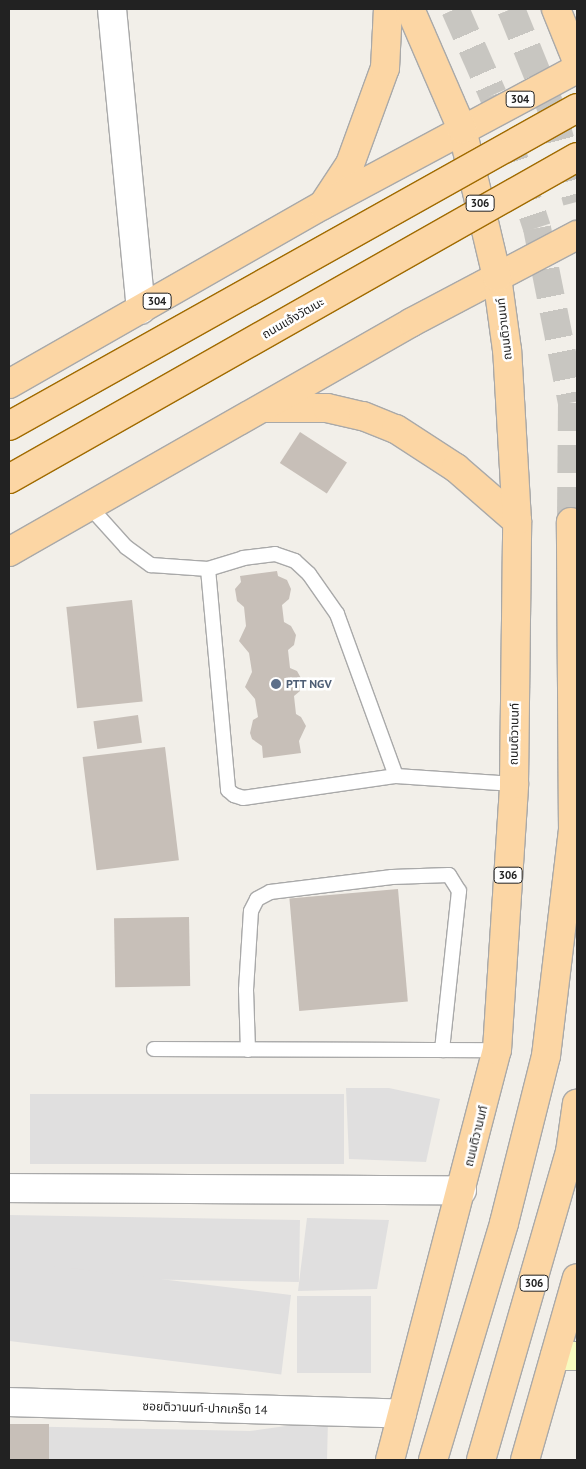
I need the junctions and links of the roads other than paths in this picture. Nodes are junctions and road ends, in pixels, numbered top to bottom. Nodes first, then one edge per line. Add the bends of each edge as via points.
1 (112, 9) edge
2 (388, 9) edge
3 (410, 9) edge
4 (556, 9) edge
5 (577, 61) edge
6 (577, 70) edge
7 (577, 108) edge
8 (462, 129) junction
9 (577, 157) edge
10 (323, 205) junction
11 (577, 235) edge
12 (497, 277) junction
13 (141, 310) junction
14 (9, 384) edge
15 (264, 408) junction
16 (9, 426) edge
17 (9, 479) edge
18 (90, 507) junction
19 (517, 521) junction
20 (571, 522) tunnel mouth
21 (9, 552) edge
22 (208, 569) junction
23 (396, 776) junction
24 (514, 784) junction
25 (154, 1049) dead end
26 (248, 1050) junction
27 (442, 1050) junction
28 (497, 1050) junction
29 (577, 1103) edge
30 (9, 1188) edge
31 (462, 1190) junction
32 (577, 1278) edge
33 (566, 1356) edge
34 (9, 1402) edge
35 (402, 1414) junction
36 (390, 1460) edge
37 (433, 1460) edge
38 (481, 1460) edge
39 (525, 1460) edge

1 - 13 street
2 - 10 main road via 385,68 350,164
3 - 8 main road, ถนนติวานนท์ / 306
4 - 5 main road
6 - 8 main road, 304
7 - 16 main road, bridge
8 - 10 main road, 304
8 - 12 main road, ถนนติวานนท์ / 306
9 - 17 main road, ถนนแจ้งวัฒนะ, bridge
10 - 13 main road, 304
11 - 12 main road
12 - 15 main road
12 - 19 main road, ถนนติวานนท์ / 306 via 507,350
13 - 14 main road, 304
15 - 18 main road
15 - 19 main road via 327,408 363,416 396,429 456,468
18 - 21 main road
18 - 22 lane via 126,547 152,565
19 - 24 main road, ถนนติวานนท์ / 306
20 - 37 main road via 572,830 546,1056 504,1223
22 - 23 lane via 243,558 275,554 296,562 309,574 337,614
22 - 23 lane via 228,790 243,798
23 - 24 lane
24 - 28 main road, ถนนติวานนท์ / 306
25 - 26 lane
26 - 27 lane
26 - 27 lane via 246,990 251,911 258,899 270,892 392,877 449,875 459,891
27 - 28 lane
28 - 31 main road, ถนนติวานนท์ / 306
29 - 38 main road, 306 via 570,1152
30 - 31 street
31 - 35 main road, ถนนติวานนท์ / 306
32 - 33 main road
33 - 39 main road
34 - 35 street, ซอยติวานนท์-ปากเกร็ด 14
35 - 36 main road, ถนนติวานนท์ / 306

